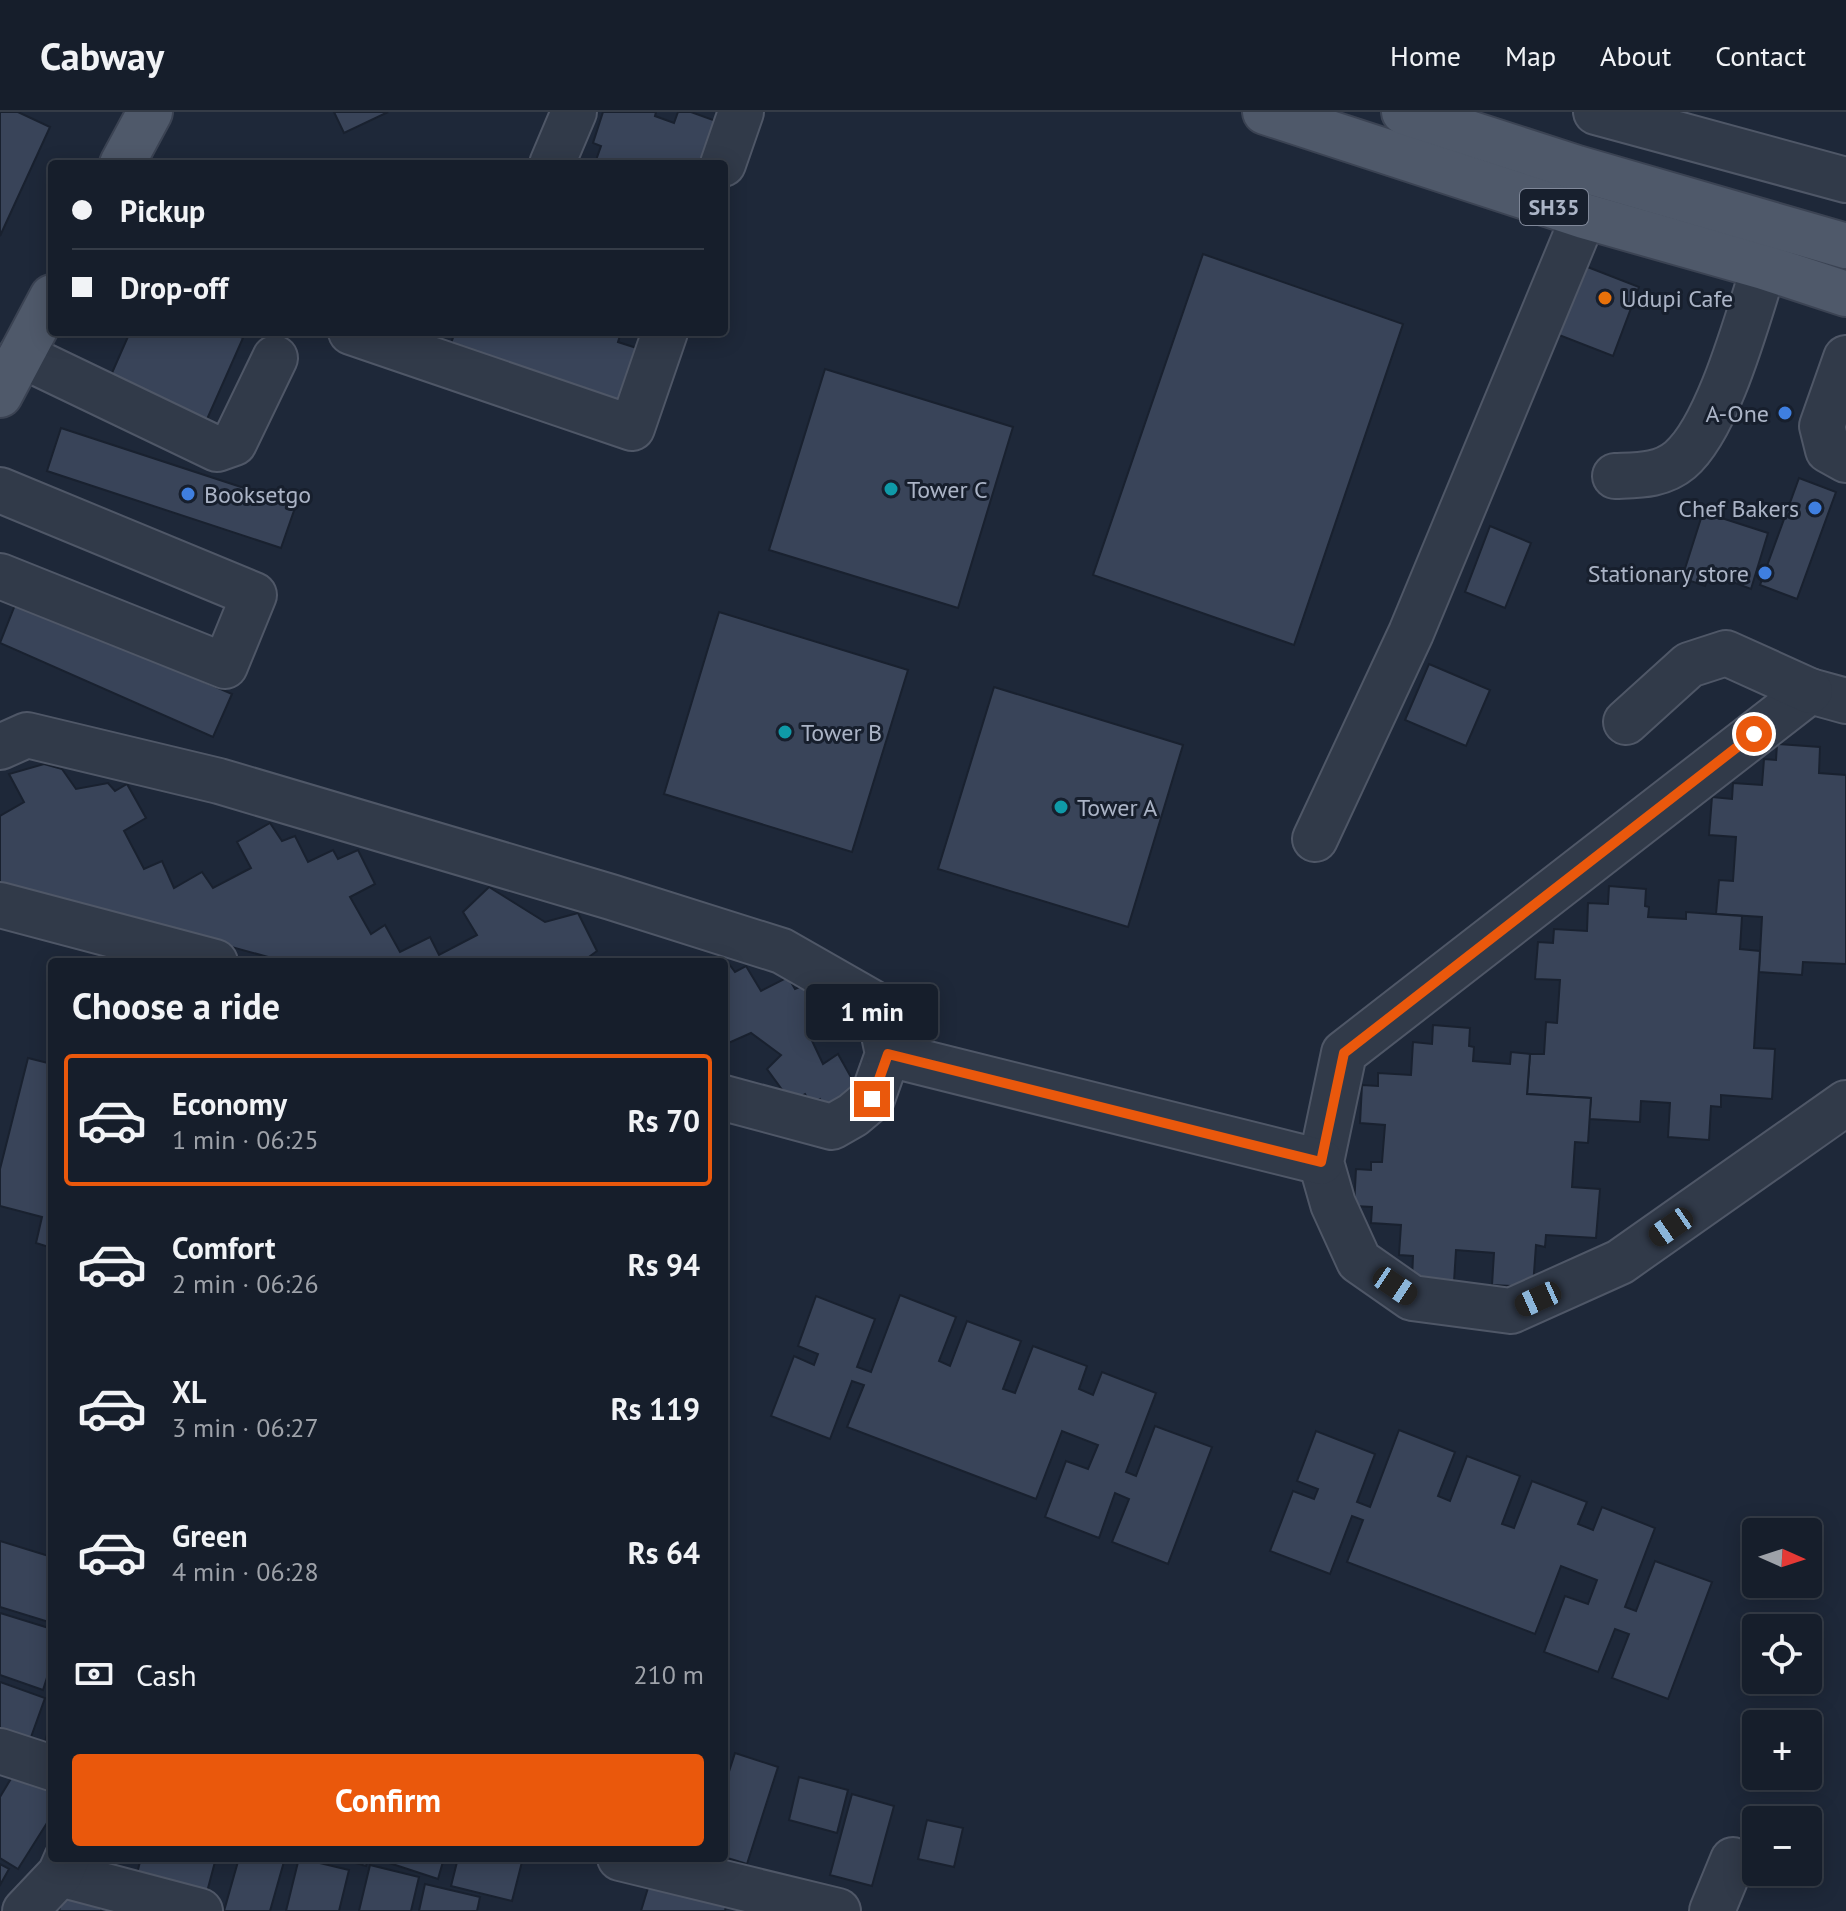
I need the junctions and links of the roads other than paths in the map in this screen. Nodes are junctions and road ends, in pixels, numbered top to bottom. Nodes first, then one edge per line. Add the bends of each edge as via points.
1 (574, 112) edge
2 (741, 112) edge
3 (1265, 112) edge
4 (1404, 112) edge
5 (1596, 112) edge
6 (146, 113) edge
7 (124, 160) edge
8 (554, 160) edge
9 (724, 160) edge
10 (1846, 180) edge
11 (1584, 216) junction
12 (1846, 246) edge
13 (1764, 267) junction
14 (1846, 294) edge
15 (48, 304) edge
16 (363, 336) edge
17 (664, 336) edge
18 (21, 355) junction
19 (275, 358) dead end
20 (1846, 358) edge
21 (0, 395) edge
22 (1846, 460) edge
23 (1615, 476) dead end
24 (0, 490) edge
25 (0, 576) edge
26 (1828, 696) edge
27 (1626, 722) dead end
28 (1754, 734) junction
29 (0, 747) edge
30 (1635, 792) dead end
31 (1315, 839) dead end
32 (0, 905) edge
33 (200, 958) edge
34 (888, 1054) junction
35 (728, 1099) edge
36 (1846, 1103) edge
37 (1321, 1162) junction
38 (0, 1751) edge
39 (48, 1767) edge
40 (1733, 1860) dead end
41 (636, 1862) edge
42 (63, 1866) edge
43 (25, 1911) edge
44 (200, 1911) edge
45 (838, 1911) edge
46 (1712, 1911) edge

1 - 8 street
2 - 9 street
3 - 11 main road, SH35
4 - 12 main road, SH35
5 - 10 street
6 - 7 main road
11 - 13 main road, SH35
11 - 31 street via 1411,633
13 - 14 main road, SH35
13 - 23 street via 1725,385 1696,441 1679,461 1653,474
15 - 18 main road
16 - 17 street via 632,428
18 - 19 street via 217,449 234,443
18 - 21 main road
20 - 22 street via 1822,426 1828,450
24 - 25 street via 254,595 225,666
26 - 27 street via 1726,653 1689,665
26 - 28 street
28 - 30 street via 1732,727
28 - 37 street via 1344,1053
29 - 34 street via 27,735 219,781 782,951 873,1003
32 - 33 street
34 - 35 street via 872,1099 832,1127
34 - 37 street
36 - 37 street via 1620,1262 1511,1311 1412,1298 1359,1261
38 - 39 street
40 - 46 street
41 - 45 street
42 - 43 street
42 - 44 street

